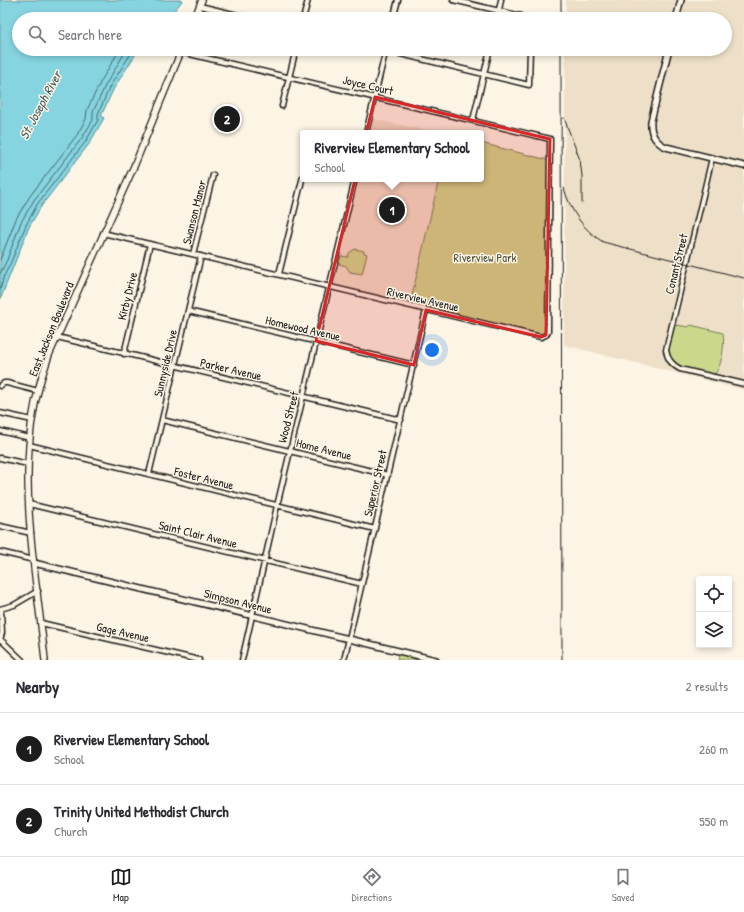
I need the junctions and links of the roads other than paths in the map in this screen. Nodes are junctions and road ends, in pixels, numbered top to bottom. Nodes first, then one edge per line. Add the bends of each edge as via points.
1 (308, 0) edge
2 (398, 0) edge
3 (453, 0) edge
4 (502, 0) edge
5 (680, 0) edge
6 (201, 3) edge
7 (499, 11) junction
8 (231, 12) edge
9 (305, 12) edge
10 (395, 12) edge
11 (503, 12) edge
12 (677, 12) edge
13 (179, 56) edge
14 (205, 56) edge
15 (294, 56) edge
16 (384, 56) edge
17 (410, 56) edge
18 (488, 56) edge
19 (530, 56) edge
20 (667, 56) edge
21 (484, 74) junction
22 (290, 77) junction
23 (374, 97) junction
24 (282, 106) dead end
25 (473, 120) junction
26 (367, 130) edge
27 (550, 139) joint
28 (712, 158) junction
29 (744, 166) edge
30 (213, 175) dead end
31 (302, 182) edge
32 (354, 182) edge
33 (103, 233) junction
34 (150, 244) junction
35 (193, 254) junction
36 (201, 256) junction
37 (280, 274) junction
38 (329, 287) junction
39 (426, 310) junction
40 (188, 311) junction
41 (57, 337) junction
42 (316, 342) junction
43 (124, 354) junction
44 (414, 365) junction
45 (175, 366) junction
46 (744, 384) edge
47 (0, 386) edge
48 (38, 391) junction
49 (303, 396) junction
50 (0, 413) edge
51 (32, 420) junction
52 (162, 420) junction
53 (401, 420) junction
54 (0, 431) edge
55 (30, 438) junction
56 (29, 445) junction
57 (290, 451) junction
58 (0, 458) edge
59 (28, 464) junction
60 (149, 474) junction
61 (388, 475) junction
62 (29, 504) junction
63 (277, 506) junction
64 (0, 526) edge
65 (375, 529) junction
66 (31, 533) junction
67 (0, 552) edge
68 (264, 560) junction
69 (34, 561) junction
70 (362, 584) junction
71 (38, 591) junction
72 (0, 609) edge
73 (252, 615) junction
74 (41, 622) junction
75 (348, 639) junction
76 (0, 640) edge
77 (22, 660) edge
78 (45, 660) edge
79 (199, 660) edge
80 (242, 660) edge
81 (344, 660) edge
82 (436, 660) edge

1 - 9 street
2 - 10 street
3 - 7 street
4 - 7 street
5 - 12 street
6 - 8 street
7 - 11 street
13 - 33 main road, East Jackson Boulevard
14 - 22 street, Joyce Court
15 - 22 street
16 - 23 street
17 - 21 street
18 - 21 street
19 - 21 street via 529,85
20 - 28 street via 650,126 652,133 657,141 666,147
21 - 25 street
22 - 23 street, Joyce Court
22 - 24 street
23 - 25 street, Joyce Court
23 - 26 street
25 - 27 street, Joyce Court
27 - 39 street, Riverview Avenue via 546,335 541,337
28 - 29 street
28 - 46 street, Conant Street via 666,350 669,360 680,369
30 - 35 street, Swanson Manor
31 - 37 street
32 - 38 street, Wood Street
33 - 34 street, Riverview Avenue
33 - 41 main road, East Jackson Boulevard
34 - 35 street, Riverview Avenue
34 - 43 street, Kirby Drive
35 - 36 street, Riverview Avenue
36 - 37 street, Riverview Avenue
36 - 40 street, Sunnyside Drive
37 - 38 street, Riverview Avenue
38 - 39 street, Riverview Avenue
38 - 42 street, Wood Street
39 - 44 street, Superior Street
40 - 42 street, Homewood Avenue
40 - 45 street, Sunnyside Drive
41 - 43 street, Parker Avenue
41 - 48 main road, East Jackson Boulevard
42 - 44 street, Homewood Avenue
42 - 49 street, Wood Street
43 - 45 street, Parker Avenue
44 - 53 street, Superior Street
45 - 49 street, Parker Avenue
45 - 52 street, Sunnyside Drive
47 - 48 street via 7,383
48 - 51 main road, East Jackson Boulevard
49 - 53 street, Parker Avenue
49 - 57 street, Wood Street
50 - 51 street
51 - 55 main road, East Jackson Boulevard
52 - 57 street, Home Avenue
52 - 60 street, Sunnyside Drive
53 - 61 street, Superior Street
54 - 55 street
55 - 56 main road, East Jackson Boulevard
56 - 59 main road, East Jackson Boulevard
56 - 60 street, Foster Avenue
57 - 61 street, Home Avenue
57 - 63 street, Wood Street
58 - 59 street
59 - 62 main road, East Jackson Boulevard
60 - 63 street, Foster Avenue
61 - 65 street, Superior Street
62 - 66 main road, East Jackson Boulevard
62 - 68 street, Saint Clair Avenue
63 - 65 street, Foster Avenue
63 - 68 street, Wood Street
64 - 66 street
65 - 70 street, Superior Street
66 - 69 main road, East Jackson Boulevard
67 - 69 street
68 - 70 street, Saint Clair Avenue
68 - 73 street, Wood Street
69 - 71 main road, East Jackson Boulevard
69 - 73 street, Simpson Avenue
70 - 75 street, Superior Street
71 - 72 street via 14,605
71 - 74 main road, East Jackson Boulevard
72 - 76 street
73 - 75 street, Simpson Avenue
73 - 80 street, Wood Street
74 - 78 main road, East Jackson Boulevard
74 - 79 street, Gage Avenue
75 - 81 street, Superior Street
75 - 82 street, Simpson Avenue
76 - 77 street

